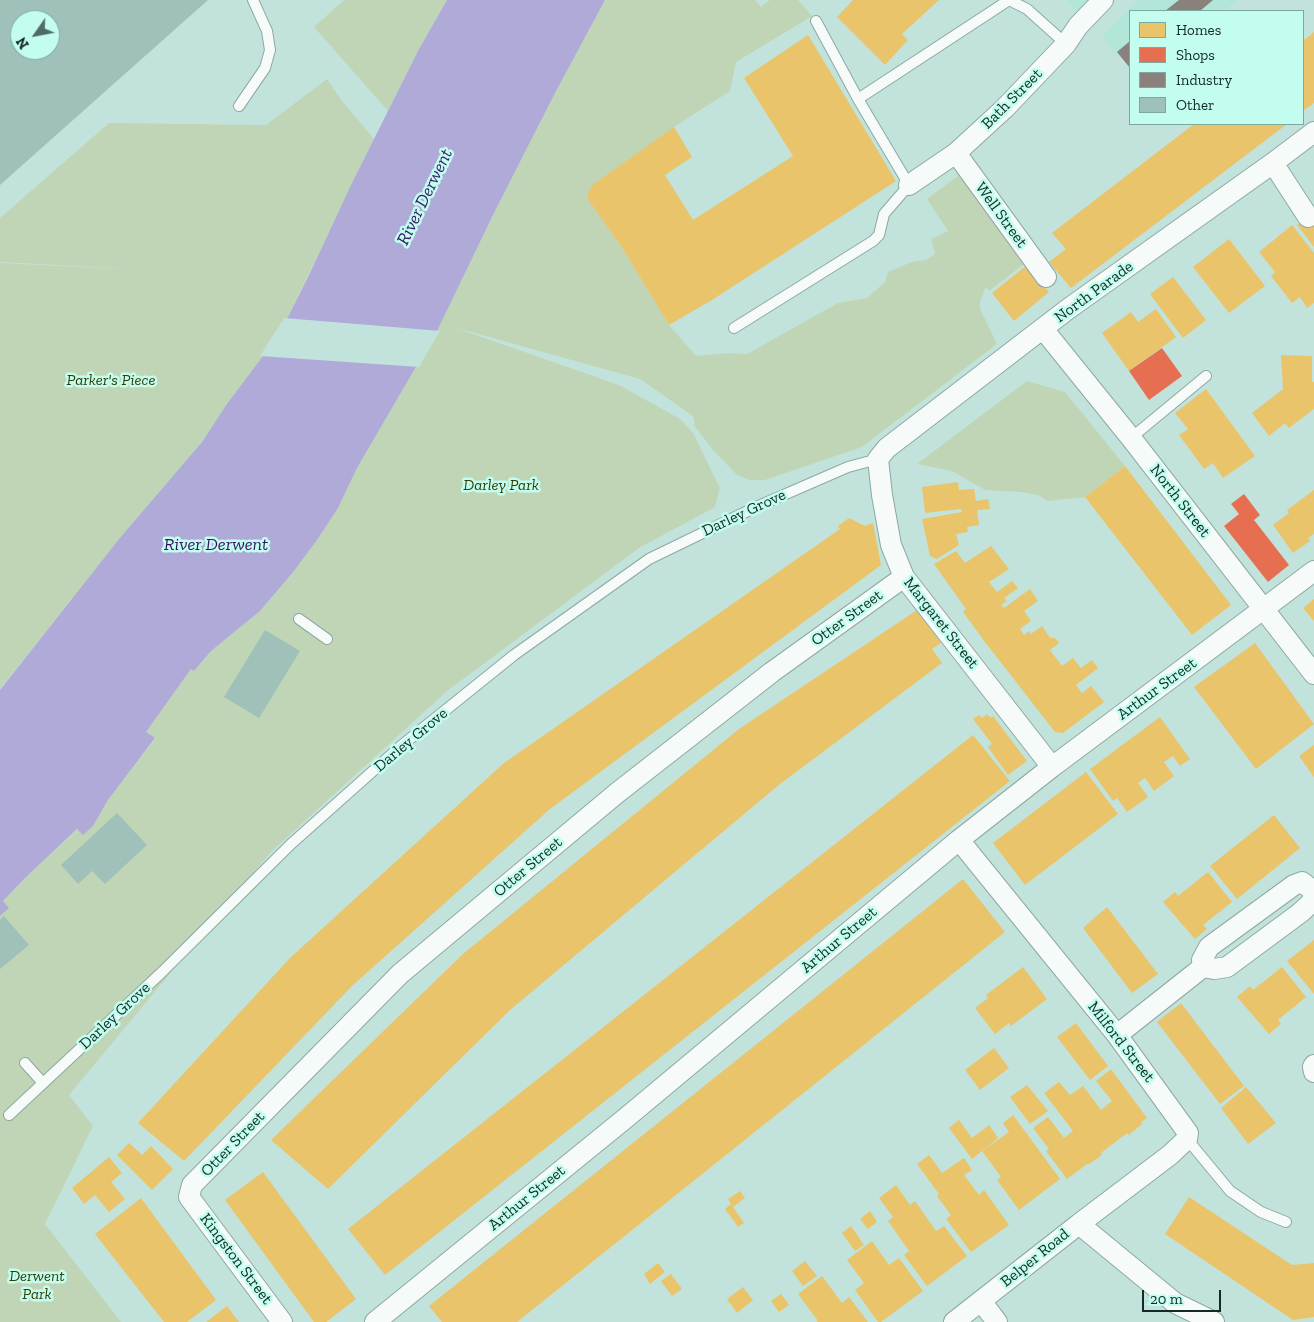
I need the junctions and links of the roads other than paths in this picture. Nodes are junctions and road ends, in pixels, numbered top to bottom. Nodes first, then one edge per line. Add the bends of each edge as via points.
1 (253, 0) edge
2 (1009, 0) edge
3 (1104, 0) edge
4 (816, 21) dead end
5 (1066, 44) junction
6 (858, 99) junction
7 (239, 106) dead end
8 (1314, 132) edge
9 (956, 153) junction
10 (1273, 163) junction
11 (909, 185) junction
12 (1308, 216) dead end
13 (1046, 277) dead end
14 (734, 328) dead end
15 (1043, 329) junction
16 (1206, 376) dead end
17 (1131, 438) junction
18 (878, 459) junction
19 (1314, 572) edge
20 (904, 577) junction
21 (1265, 610) junction
22 (299, 619) dead end
23 (327, 639) dead end
24 (1314, 674) edge
25 (1052, 767) junction
26 (959, 840) junction
27 (1203, 967) junction
28 (1116, 1035) junction
29 (25, 1063) dead end
30 (1314, 1066) edge
31 (1314, 1072) edge
32 (43, 1083) junction
33 (9, 1115) dead end
34 (1187, 1139) junction
35 (189, 1197) joint
36 (1286, 1222) dead end
37 (1079, 1224) junction
38 (981, 1302) junction
39 (282, 1322) edge
40 (376, 1322) edge
41 (954, 1322) edge
42 (997, 1322) edge
43 (1214, 1322) edge

1 - 7 lane via 267,31 270,50 265,68
2 - 5 lane via 1027,9
2 - 6 lane
3 - 5 street, Bath Street via 1078,26
4 - 6 lane
5 - 9 street, Bath Street via 1005,108
6 - 11 lane
8 - 10 street, North Parade
9 - 11 street, Bath Street
9 - 13 street, Well Street
10 - 12 street
10 - 15 street, North Parade
11 - 14 lane via 884,214 879,235 874,241
15 - 17 street, North Street
15 - 18 street, North Parade via 887,448
16 - 17 lane
17 - 21 street, North Street
18 - 20 street, Margaret Street via 891,545
18 - 32 lane, Darley Grove via 848,467 649,558 514,655 401,746 291,844 160,974
19 - 21 street, Arthur Street
20 - 25 street, Margaret Street
20 - 35 street, Otter Street via 772,672 618,793 400,974 192,1186
21 - 24 street, North Street
21 - 25 street, Arthur Street
22 - 23 lane
25 - 26 street, Arthur Street
26 - 28 street, Milford Street
26 - 40 street, Arthur Street
27 - 27 street via 1202,960 1209,947 1280,894 1302,882 1311,889 1314,896 1311,903 1226,967
27 - 28 street
28 - 34 street, Milford Street via 1187,1128
29 - 32 lane
30 - 31 street
32 - 33 lane, Darley Grove
34 - 36 lane via 1230,1191 1261,1212
34 - 37 street
35 - 39 street, Kingston Street
37 - 38 street, Belper Road
37 - 43 street, Belper Road via 1174,1303
38 - 41 street, Belper Road
38 - 42 street

